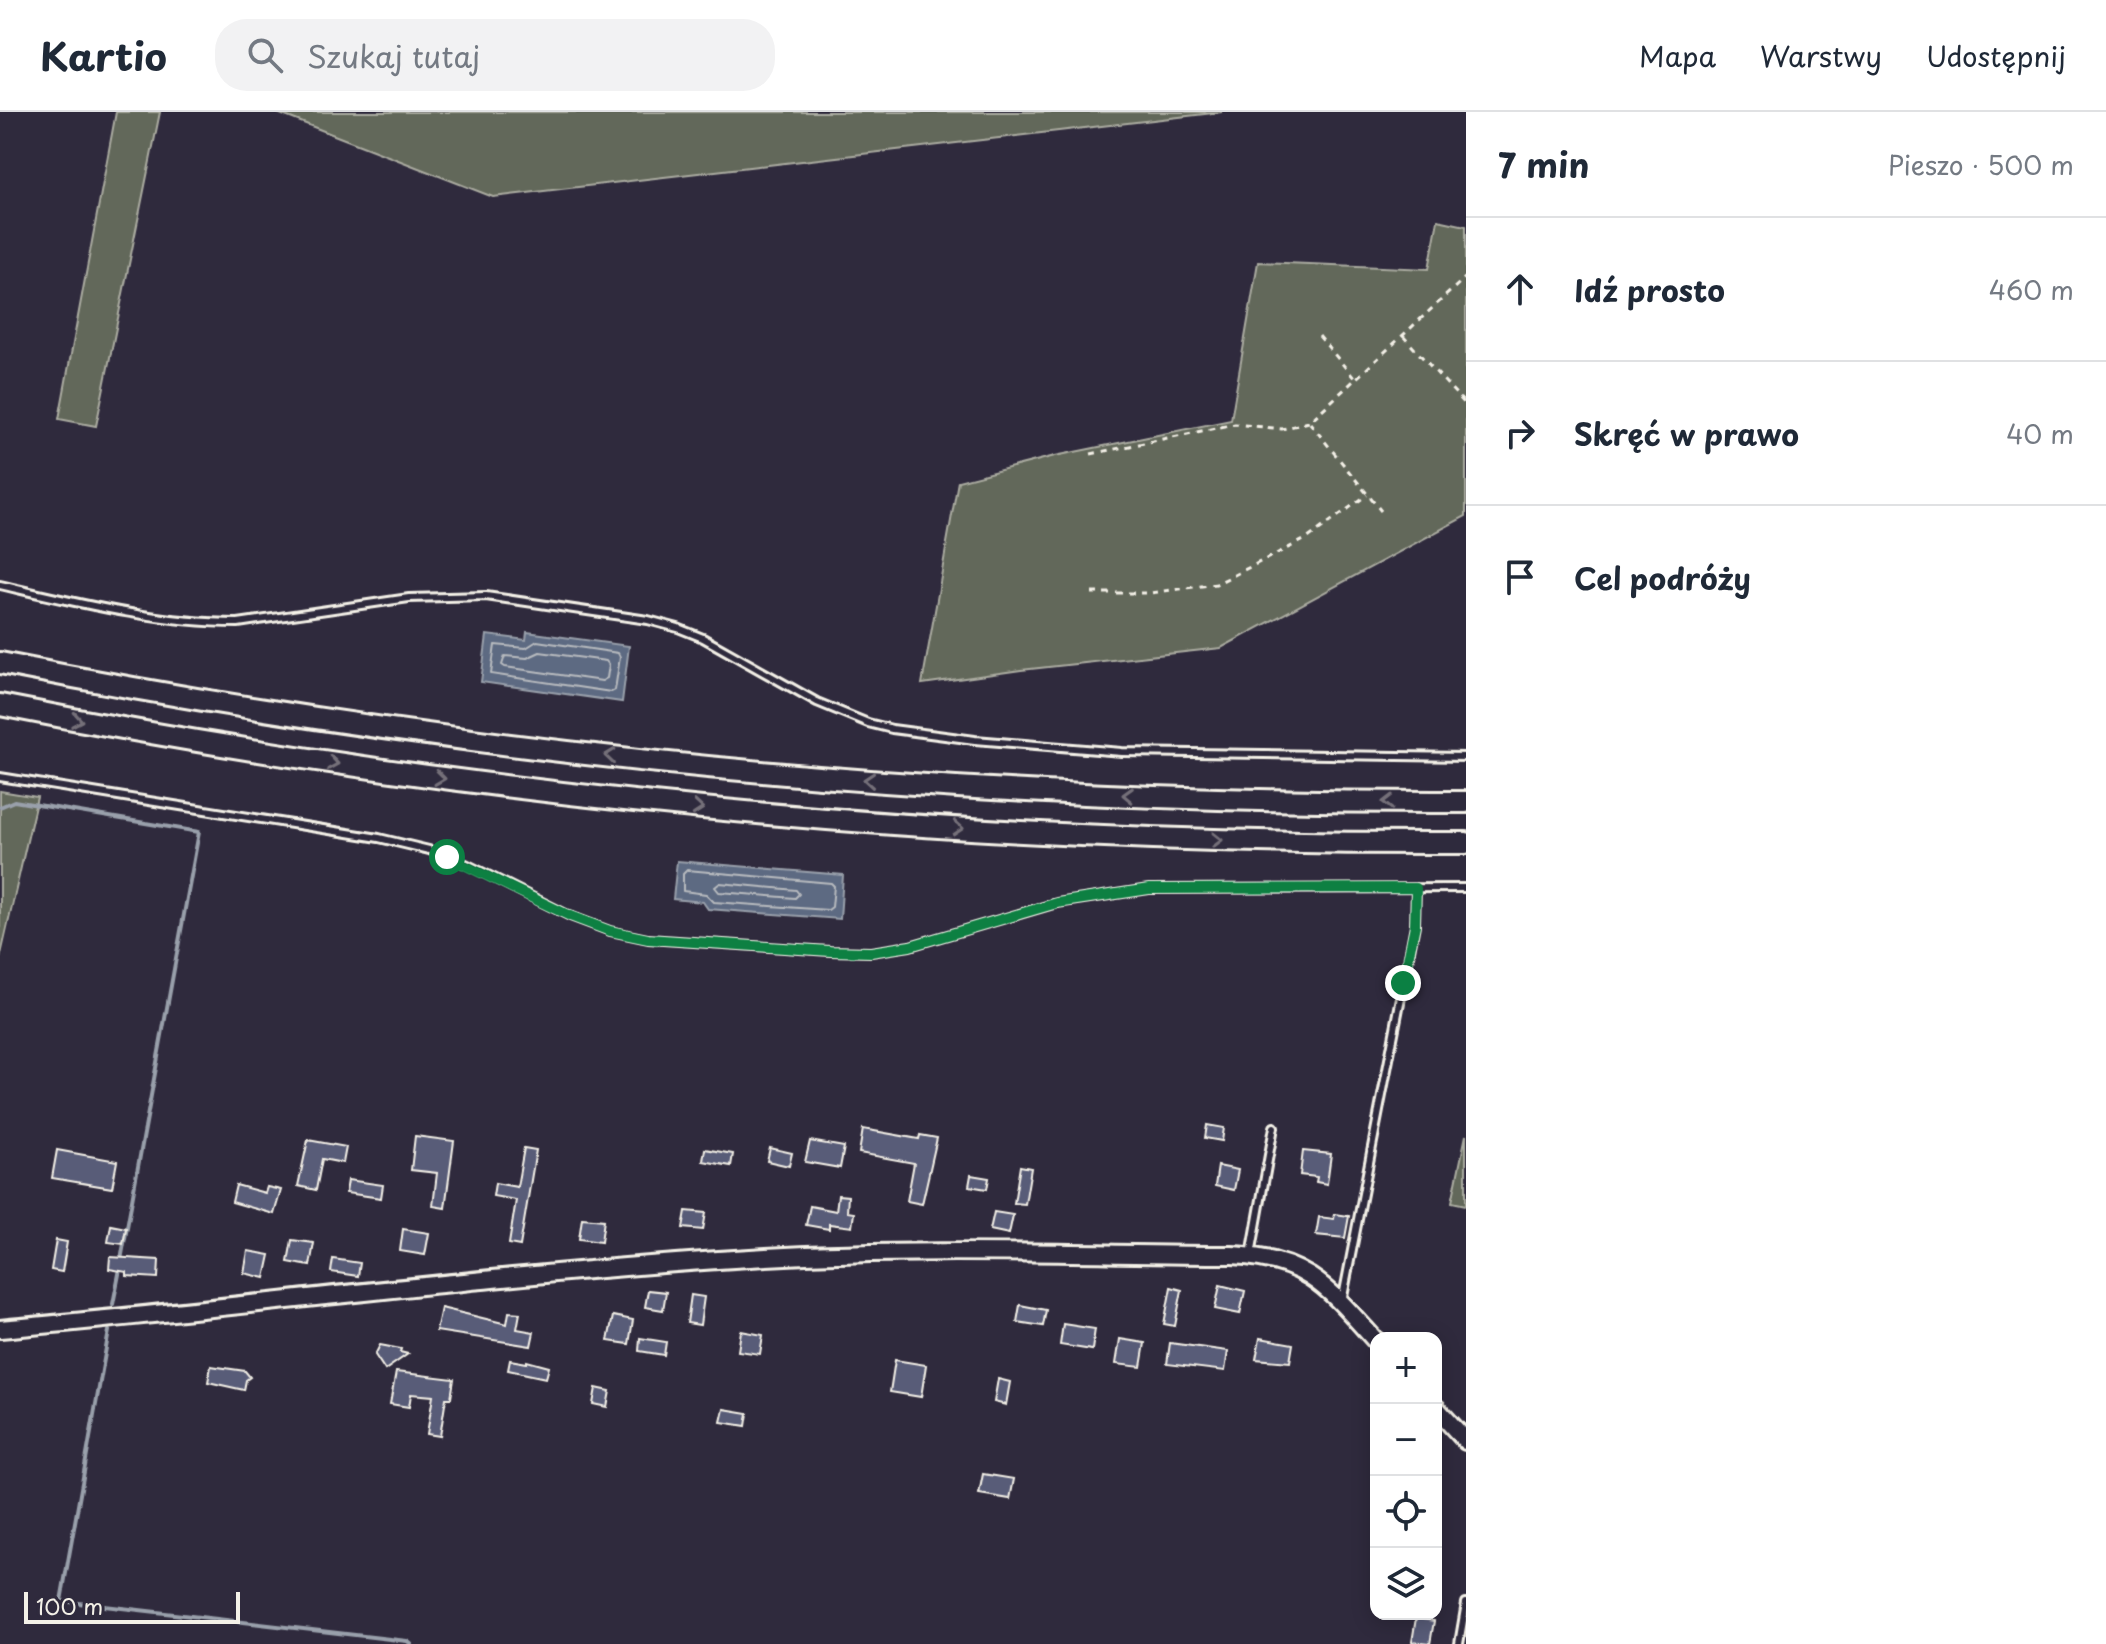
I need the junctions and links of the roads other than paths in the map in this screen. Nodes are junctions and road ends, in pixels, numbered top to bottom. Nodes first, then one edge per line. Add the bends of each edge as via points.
1 (0, 585) edge
2 (0, 663) edge
3 (0, 705) edge
4 (1466, 757) edge
5 (0, 777) edge
6 (1466, 802) edge
7 (1466, 843) edge
8 (1416, 888) junction
9 (1466, 888) edge
10 (1274, 1127) dead end
11 (1251, 1255) junction
12 (1342, 1303) junction
13 (0, 1329) edge
14 (1370, 1334) edge
15 (1442, 1415) edge
16 (1466, 1441) edge
17 (1466, 1603) edge
18 (1459, 1644) edge

1 - 4 lane via 138,614 215,623 433,595 486,596 678,628 817,702 892,729 1122,752
6 -> 2 highway via 1087,794 728,769 353,724
3 -> 7 highway via 363,767 695,807 1080,835
5 - 8 lane via 429,850 570,916 648,939 871,952 956,934 1057,903 1121,892
8 - 9 lane
8 - 12 lane via 1415,925
10 - 11 lane
11 - 12 street via 1295,1266
11 - 13 street via 769,1257
12 - 14 street
15 - 16 street
17 - 18 lane

